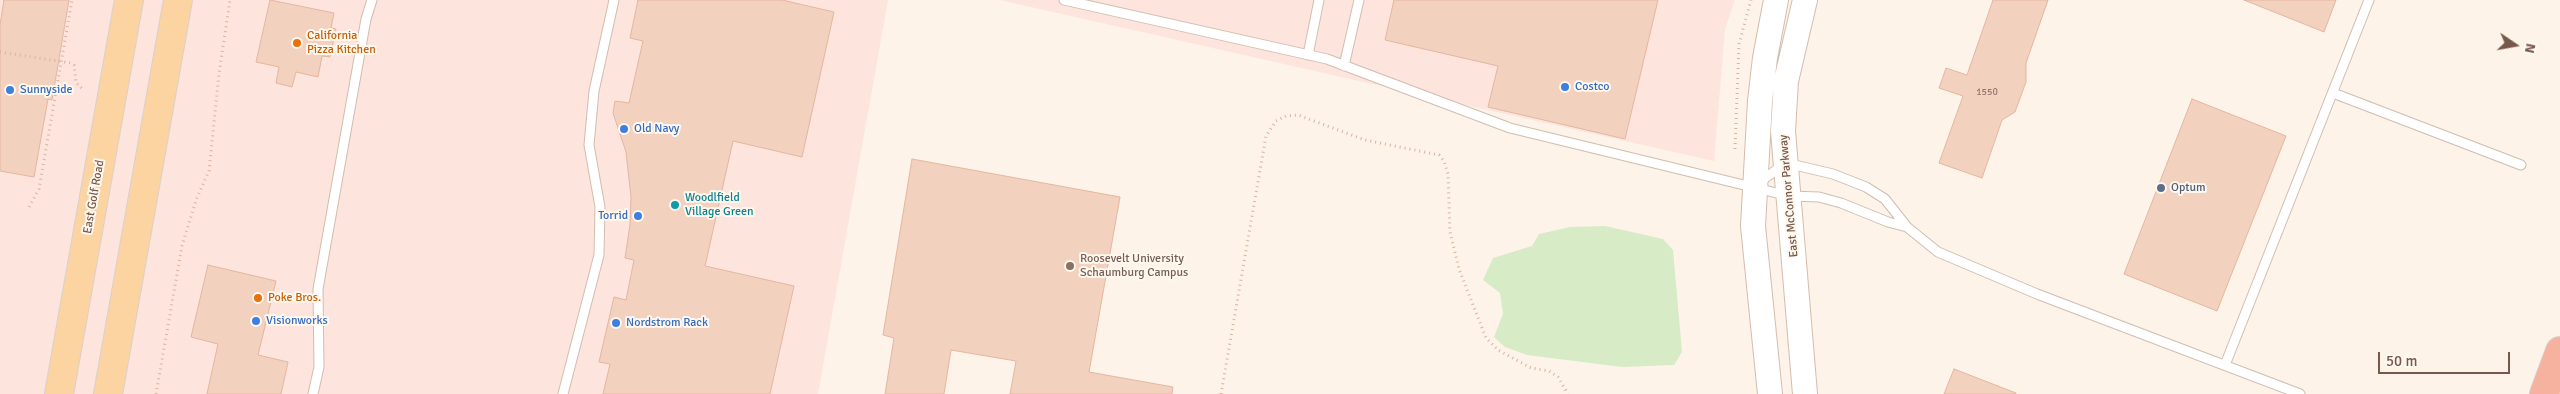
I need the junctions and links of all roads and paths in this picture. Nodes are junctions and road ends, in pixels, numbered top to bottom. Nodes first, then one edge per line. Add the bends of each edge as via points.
1 (72, 0) edge
2 (129, 0) edge
3 (178, 0) edge
4 (230, 0) edge
5 (372, 0) edge
6 (614, 0) edge
7 (1064, 0) edge
8 (1320, 0) edge
9 (1359, 0) edge
10 (1776, 0) edge
11 (1805, 0) edge
12 (2369, 0) edge
13 (0, 52) edge
14 (1308, 55) junction
15 (60, 61) junction
16 (1344, 66) junction
17 (83, 89) dead end
18 (2332, 93) junction
19 (1786, 163) junction
20 (2521, 165) dead end
21 (1754, 186) junction
22 (1789, 196) junction
23 (29, 208) dead end
24 (1907, 226) junction
25 (2560, 352) edge
26 (2225, 365) junction
27 (59, 394) edge
28 (108, 394) edge
29 (156, 394) edge
30 (313, 394) edge
31 (563, 394) edge
32 (1221, 394) edge
33 (1568, 394) edge
34 (1770, 394) edge
35 (1804, 394) edge
36 (2300, 394) edge
37 (2544, 394) edge

1 - 15 path
2 - 27 main road, East Golf Road
3 - 28 main road
4 - 29 path via 209,171 182,246
5 - 30 lane via 354,82 318,289 319,367
6 - 31 lane via 594,91 589,145 600,207 599,255
7 - 14 lane
8 - 14 lane
9 - 16 lane
10 - 21 street via 1762,84
11 - 19 street, East McConnor Parkway via 1786,81 1783,131
12 - 18 lane
13 - 15 path
14 - 16 lane
15 - 17 path via 74,66 76,83
15 - 23 path via 39,189
16 - 21 lane via 1510,128
18 - 20 lane
18 - 26 lane
19 - 21 lane
19 - 22 street, East McConnor Parkway
19 - 24 lane via 1833,174 1866,187 1885,199
21 - 22 lane
21 - 34 street via 1753,226
22 - 24 lane via 1819,197
22 - 35 street, East McConnor Parkway
24 - 26 lane via 1938,252 2036,294
25 - 37 highway
26 - 36 lane
32 - 33 path via 1266,136 1276,122 1286,116 1298,115 1365,140 1439,156 1444,161 1448,174 1452,241 1486,338 1498,350 1531,368 1549,371 1558,377

